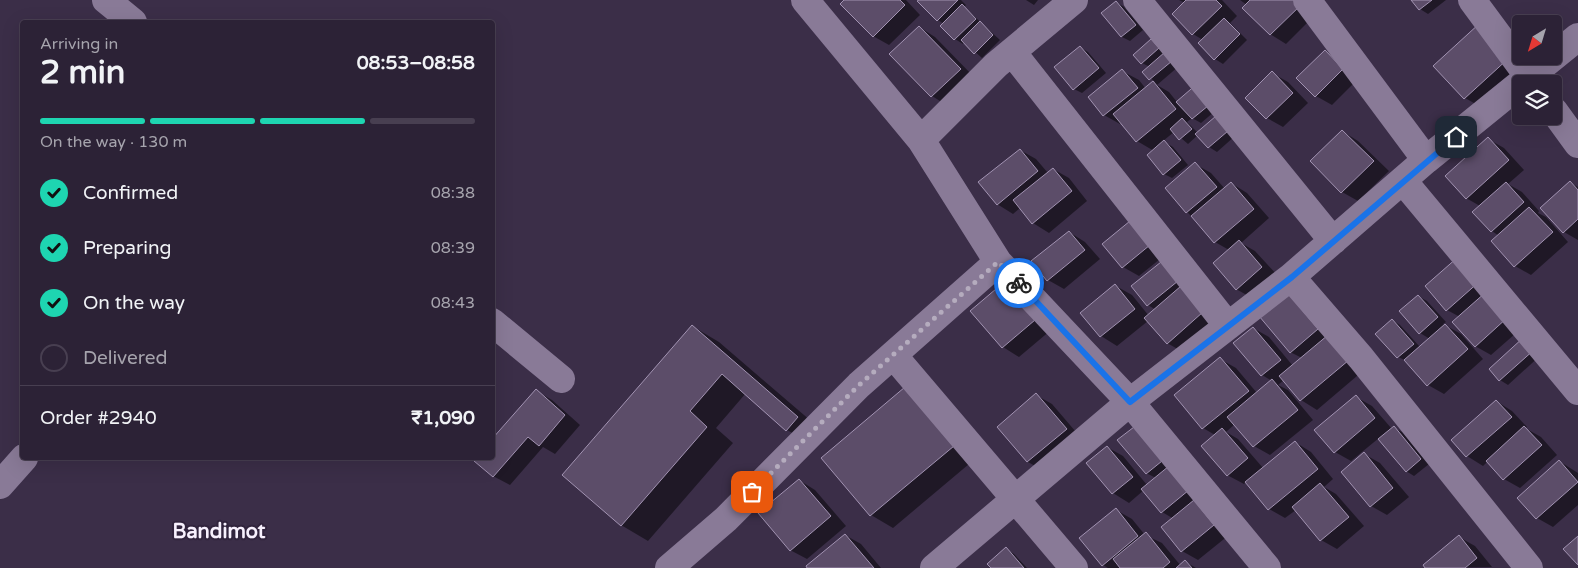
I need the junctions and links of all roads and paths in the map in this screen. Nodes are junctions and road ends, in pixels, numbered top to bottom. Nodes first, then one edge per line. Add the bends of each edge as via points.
1 (106, 0) edge
2 (806, 0) edge
3 (1074, 0) edge
4 (1136, 0) edge
5 (1307, 0) edge
6 (1472, 0) edge
7 (131, 20) edge
8 (1578, 38) edge
9 (1012, 52) junction
10 (1527, 75) edge
11 (1537, 75) edge
12 (1512, 94) edge
13 (1562, 122) edge
14 (922, 140) junction
15 (1578, 144) edge
16 (1426, 160) junction
17 (1404, 182) junction
18 (1333, 241) junction
19 (998, 262) junction
20 (1292, 277) junction
21 (495, 324) edge
22 (1228, 326) junction
23 (893, 355) junction
24 (561, 379) dead end
25 (1578, 391) edge
26 (1130, 402) junction
27 (22, 460) edge
28 (0, 484) edge
29 (1016, 500) junction
30 (686, 563) edge
31 (934, 568) edge
32 (1074, 568) edge
33 (1267, 568) edge
34 (1529, 568) edge

1 - 7 street
2 - 14 street
3 - 9 street
4 - 18 street
5 - 16 street
6 - 10 street
8 - 11 street
9 - 14 street
9 - 22 street
12 - 16 street
13 - 15 street
14 - 19 street
16 - 17 street
17 - 18 street
17 - 25 street
18 - 20 street
19 - 23 street
19 - 26 street
20 - 22 street
20 - 34 street
21 - 24 street
22 - 26 street
23 - 29 street
23 - 30 street via 859,385
26 - 29 street
26 - 33 street
27 - 28 street
29 - 31 street
29 - 32 street

